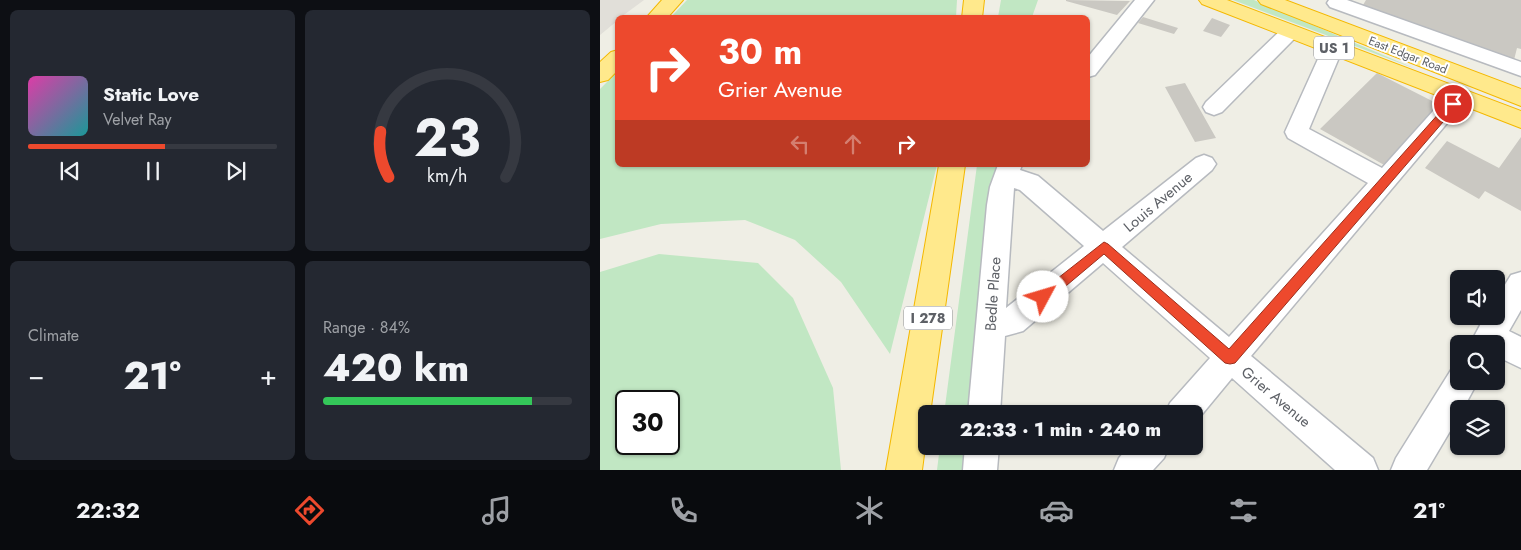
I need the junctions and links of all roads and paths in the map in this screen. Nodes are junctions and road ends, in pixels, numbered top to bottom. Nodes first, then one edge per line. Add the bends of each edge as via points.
1 (673, 0) edge
2 (974, 0) edge
3 (1145, 0) edge
4 (1209, 0) edge
5 (1268, 0) edge
6 (1337, 1) edge
7 (659, 15) edge
8 (972, 15) edge
9 (1290, 32) junction
10 (1352, 34) junction
11 (1334, 48) junction
12 (615, 60) edge
13 (1090, 68) edge
14 (1521, 69) edge
15 (600, 75) edge
16 (1459, 96) junction
17 (1521, 98) edge
18 (1214, 107) dead end
19 (1521, 120) edge
20 (1204, 164) dead end
21 (952, 167) edge
22 (1008, 170) edge
23 (1385, 181) junction
24 (1104, 247) junction
25 (1521, 284) edge
26 (991, 324) junction
27 (1491, 335) edge
28 (1505, 347) edge
29 (1521, 353) edge
30 (1230, 358) junction
31 (1457, 390) edge
32 (985, 405) edge
33 (1189, 405) edge
34 (981, 455) edge
35 (1144, 455) edge
36 (904, 470) edge
37 (980, 470) edge
38 (1131, 470) edge
39 (1361, 470) edge
40 (1408, 470) edge

1 - 7 highway
2 - 8 highway
3 - 13 street
4 - 9 highway, East Edgar Road / US 1
5 - 10 highway, East Edgar Road / US 1
6 - 10 street via 1333,7 1335,12
6 - 14 street
9 - 11 highway, East Edgar Road / US 1
9 - 18 street
10 - 17 highway, East Edgar Road / US 1
11 - 16 highway, East Edgar Road / US 1
11 - 23 lane via 1296,132
12 - 15 highway
16 - 19 highway, East Edgar Road / US 1
16 - 23 street
20 - 24 street, Louis Avenue
21 - 36 highway, I 278
22 - 24 street, Grier Avenue via 1029,183
22 - 26 street, Bedle Place via 1000,205
23 - 30 street
24 - 26 street, Louis Avenue via 1013,322
24 - 30 street, Grier Avenue
25 - 27 street
26 - 32 street, Bedle Place
28 - 29 street
30 - 33 street
30 - 39 street, Grier Avenue
31 - 40 street
34 - 37 street
35 - 38 street

